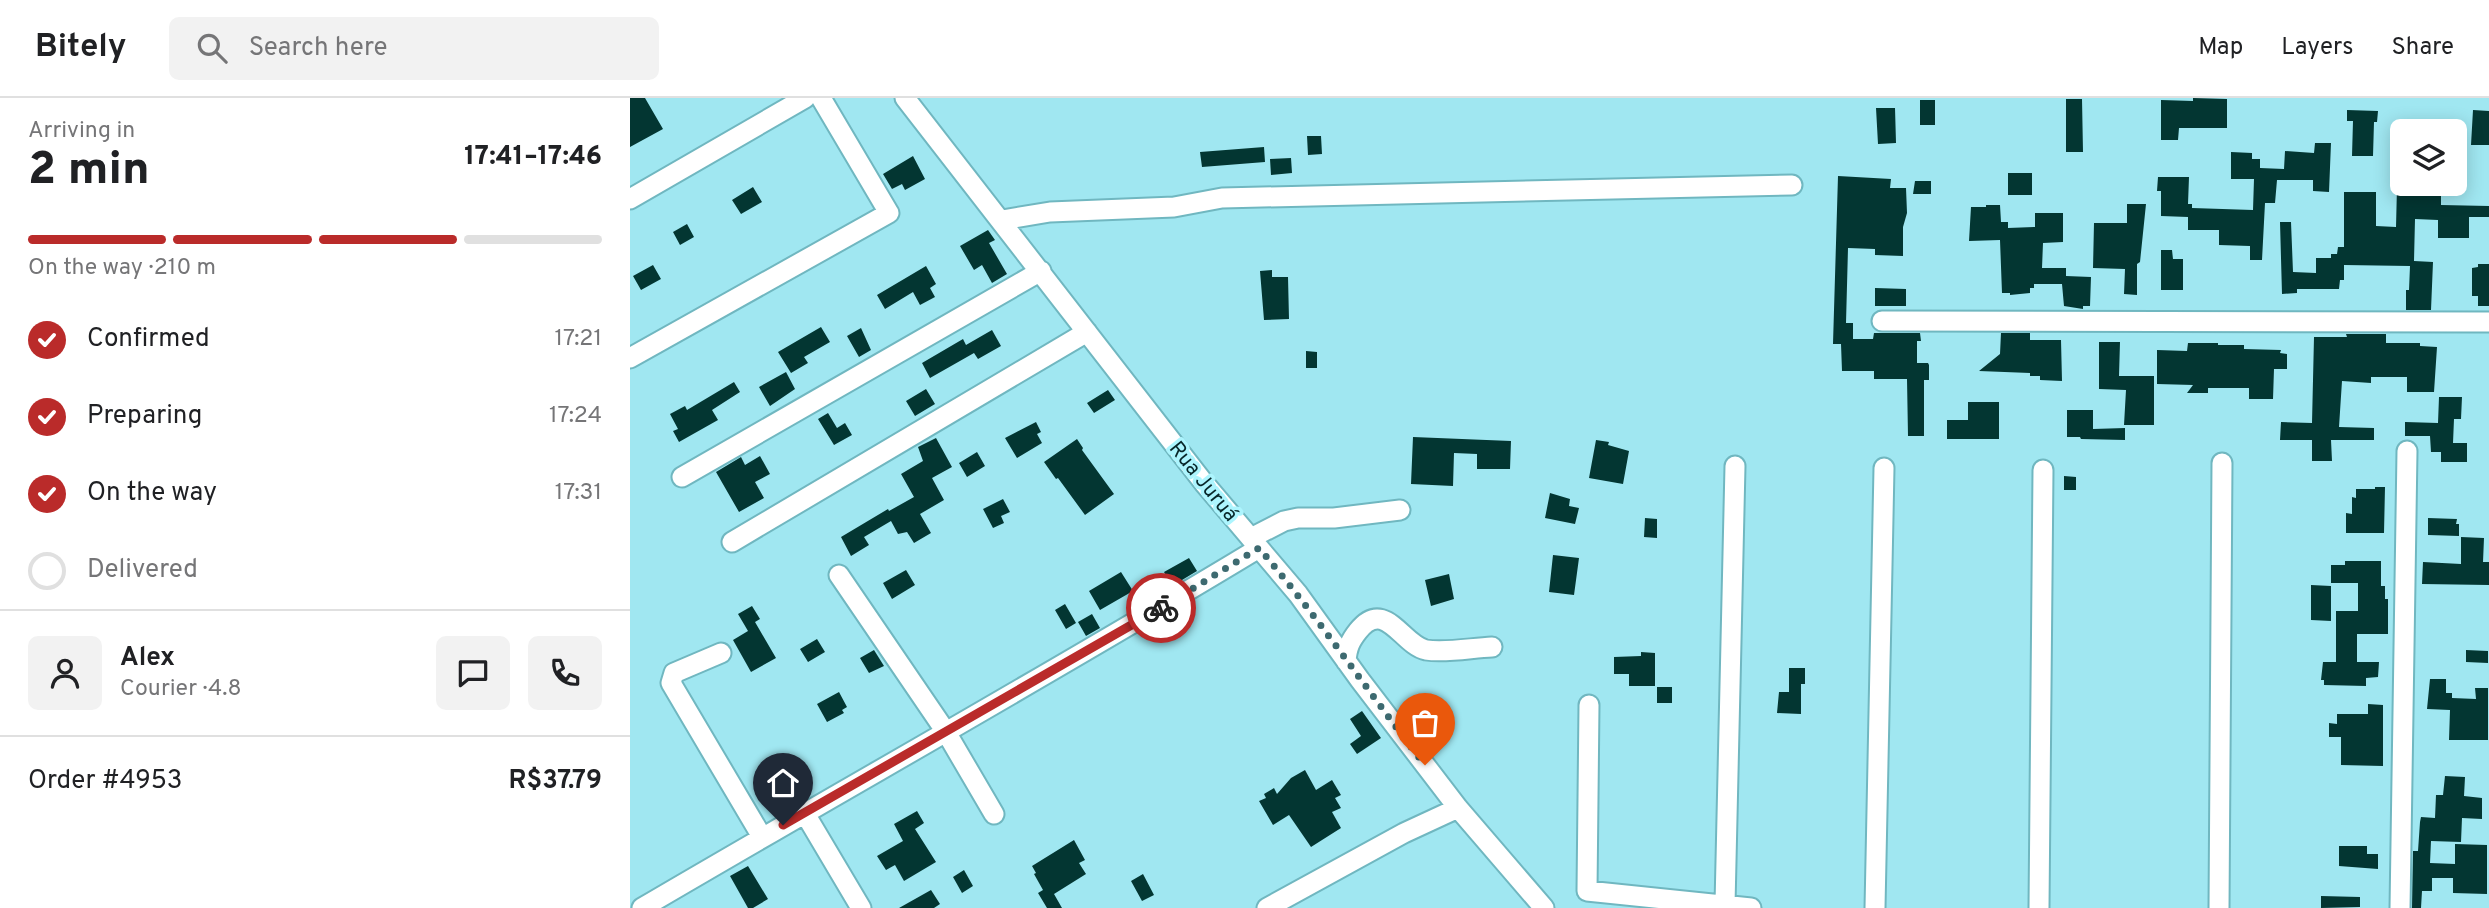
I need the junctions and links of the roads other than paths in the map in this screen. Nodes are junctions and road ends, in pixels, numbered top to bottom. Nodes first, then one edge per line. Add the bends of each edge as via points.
1 (805, 98) edge
2 (821, 98) edge
3 (905, 98) edge
4 (1792, 185) dead end
5 (630, 199) edge
6 (1002, 220) junction
7 (1041, 271) junction
8 (1882, 321) dead end
9 (2489, 322) edge
10 (1087, 332) junction
11 (630, 358) edge
12 (2407, 451) dead end
13 (2222, 463) dead end
14 (1735, 466) dead end
15 (1884, 468) dead end
16 (2043, 470) dead end
17 (682, 477) dead end
18 (1400, 510) dead end
19 (732, 542) dead end
20 (1255, 543) junction
21 (839, 575) dead end
22 (1492, 647) dead end
23 (721, 653) dead end
24 (1346, 661) junction
25 (1589, 705) dead end
26 (946, 732) junction
27 (1458, 808) junction
28 (804, 812) junction
29 (994, 814) dead end
30 (762, 837) junction
31 (1725, 905) junction
32 (642, 908) edge
33 (861, 908) edge
34 (1267, 908) edge
35 (1544, 908) edge
36 (1751, 908) edge
37 (1875, 908) edge
38 (2039, 908) edge
39 (2219, 908) edge
40 (2399, 908) edge

1 - 5 street
2 - 11 street via 889,213
3 - 6 street, Rua Juruá
4 - 6 street via 1222,198 1174,207 1050,212
6 - 7 street, Rua Juruá
7 - 10 street, Rua Juruá
7 - 17 street
8 - 9 street
10 - 19 street
10 - 20 street, Rua Juruá
12 - 40 street
13 - 39 street
14 - 31 street
15 - 37 street
16 - 38 street
18 - 20 street via 1284,521
20 - 24 street, Rua Juruá
20 - 26 street via 1124,630
21 - 26 street
22 - 24 street via 1428,650 1382,619 1361,627 1350,641
23 - 30 street via 674,673 671,683
24 - 27 street, Rua Juruá
25 - 31 street via 1587,891
26 - 28 street
26 - 29 street
27 - 34 street
27 - 35 street, Rua Juruá
28 - 30 street
28 - 33 street
30 - 32 street
31 - 36 street

